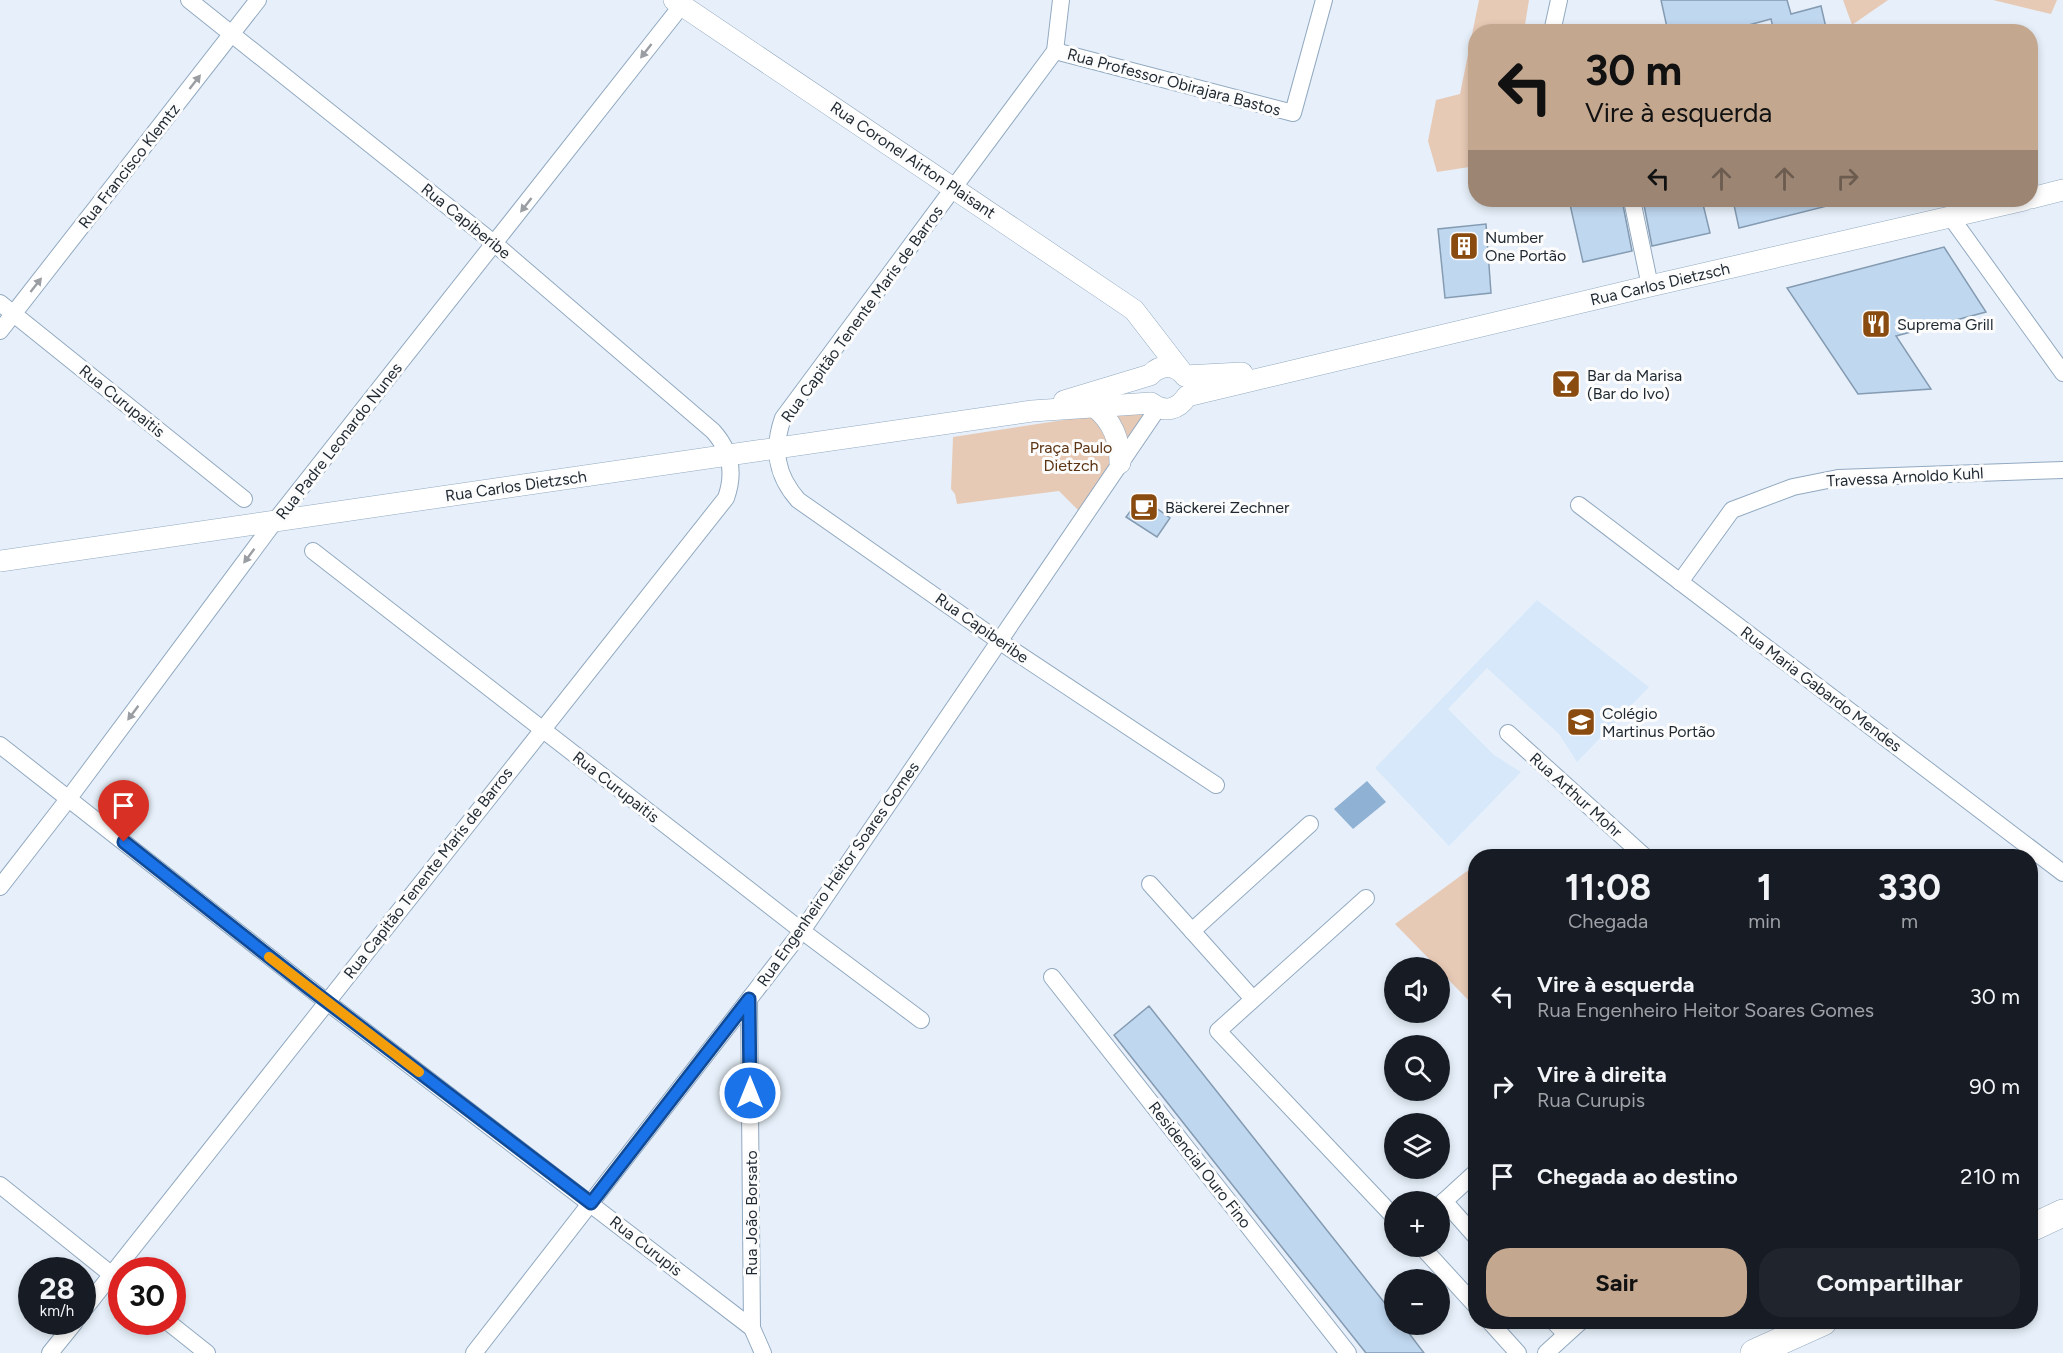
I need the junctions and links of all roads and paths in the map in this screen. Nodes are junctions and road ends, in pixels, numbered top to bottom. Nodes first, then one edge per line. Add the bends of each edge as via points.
1 (189, 0) edge
2 (258, 0) edge
3 (1061, 0) edge
4 (1324, 0) edge
5 (1559, 0) edge
6 (680, 2) edge
7 (1554, 24) edge
8 (233, 33) junction
9 (1055, 51) junction
10 (955, 188) junction
11 (2063, 190) edge
12 (2038, 196) edge
13 (1633, 207) edge
14 (1992, 207) edge
15 (1950, 216) junction
16 (495, 244) junction
17 (1650, 286) junction
18 (7, 309) edge
19 (1148, 326) junction
20 (0, 331) edge
21 (2063, 373) edge
22 (1149, 375) junction
23 (1185, 381) junction
24 (1154, 406) junction
25 (1095, 407) junction
26 (1032, 411) junction
27 (776, 449) junction
28 (729, 456) junction
29 (1120, 463) junction
30 (2063, 470) edge
31 (244, 499) dead end
32 (1579, 505) dead end
33 (275, 522) junction
34 (313, 551) dead end
35 (0, 561) edge
36 (1680, 582) junction
37 (999, 641) junction
38 (542, 730) junction
39 (1508, 733) dead end
40 (0, 745) edge
41 (1216, 785) dead end
42 (69, 798) junction
43 (1310, 824) dead end
44 (1636, 849) edge
45 (2031, 849) edge
46 (2038, 854) edge
47 (2063, 873) edge
48 (1150, 884) dead end
49 (0, 887) edge
50 (1366, 898) dead end
51 (802, 931) junction
52 (1192, 931) junction
53 (1052, 977) dead end
54 (749, 999) junction
55 (1253, 999) junction
56 (327, 1002) junction
57 (921, 1020) dead end
58 (1468, 1179) edge
59 (0, 1185) edge
60 (1450, 1196) edge
61 (591, 1203) junction
62 (1384, 1206) edge
63 (1450, 1211) edge
64 (2063, 1213) edge
65 (2038, 1225) edge
66 (1468, 1229) edge
67 (133, 1257) edge
68 (1432, 1257) edge
69 (108, 1273) edge
70 (108, 1287) edge
71 (1468, 1295) edge
72 (96, 1298) edge
73 (752, 1328) junction
74 (1496, 1329) edge
75 (1561, 1329) edge
76 (1572, 1329) edge
77 (1807, 1329) edge
78 (1566, 1334) junction
79 (65, 1335) edge
80 (184, 1335) edge
81 (50, 1353) edge
82 (207, 1353) edge
83 (474, 1353) edge
84 (763, 1353) edge
85 (1348, 1353) edge
86 (1518, 1353) edge
87 (1546, 1353) edge
88 (1754, 1353) edge

1 - 8 street, Rua Capiberibe
2 - 8 street, Rua Francisco Klemtz
3 - 9 street, Rua Capitão Tenente Maris de Barros
4 - 9 street, Rua Professor Obirajara Bastos via 1293,113
5 - 7 street
6 - 10 street, Rua Coronel Airton Plaisant
6 -> 16 street, Rua Padre Leonardo Nunes
8 - 16 street, Rua Capiberibe
18 -> 8 street, Rua Francisco Klemtz
9 - 10 street, Rua Capitão Tenente Maris de Barros
10 - 19 street, Rua Coronel Airton Plaisant via 1134,310
10 - 27 street, Rua Capitão Tenente Maris de Barros via 783,418
11 - 12 street
13 - 17 street
14 - 15 street, Rua Carlos Dietzsch
15 - 17 street, Rua Carlos Dietzsch
15 - 21 street
16 - 28 street, Rua Capiberibe via 713,431
16 - 33 street, Rua Padre Leonardo Nunes
17 - 23 street, Rua Carlos Dietzsch via 1297,369
18 - 20 street, Rua Francisco Klemtz
18 - 31 street, Rua Curupaitis
19 - 22 street
19 - 23 street, Rua Coronel Airton Plaisant
22 - 23 street, Rua Carlos Dietzsch via 1168,366
22 - 24 street via 1145,390
22 - 26 street, Rua Carlos Dietzsch
23 - 24 street, Rua Carlos Dietzsch via 1178,407 1172,410
24 - 25 street, Rua Carlos Dietzsch
24 - 29 street, Rua Engenheiro Heitor Soares Gomes
25 - 26 street, Rua Carlos Dietzsch
25 - 29 street via 1113,429
26 - 27 street, Rua Carlos Dietzsch
27 - 28 street, Rua Carlos Dietzsch
27 - 37 street, Rua Capiberibe via 780,471 798,500
28 - 33 street, Rua Carlos Dietzsch
28 - 38 street, Rua Capitão Tenente Maris de Barros via 731,474 726,498
29 - 37 street, Rua Engenheiro Heitor Soares Gomes
30 - 36 street, Travessa Arnoldo Kuhl via 1838,478 1793,487 1732,510
32 - 36 street, Rua Maria Gabardo Mendes
33 - 35 street, Rua Carlos Dietzsch
33 -> 42 street, Rua Padre Leonardo Nunes
34 - 38 street, Rua Curupaitis
36 - 45 street, Rua Maria Gabardo Mendes
37 - 41 street, Rua Capiberibe
37 - 51 street, Rua Engenheiro Heitor Soares Gomes
38 - 51 street, Rua Curupaitis
38 - 56 street, Rua Capitão Tenente Maris de Barros
39 - 44 street, Rua Arthur Mohr
40 - 42 street, Rua Curupis
42 - 49 street, Rua Padre Leonardo Nunes
42 - 56 street, Rua Curupis
43 - 52 street
46 - 47 street, Rua Maria Gabardo Mendes
48 - 52 street
50 - 55 street
51 - 54 street, Rua Engenheiro Heitor Soares Gomes
51 - 57 street, Rua Curupaitis
52 - 55 street
53 - 85 street, Residencial Ouro Fino
54 - 61 street, Rua Engenheiro Heitor Soares Gomes
54 - 73 street, Rua João Borsato
55 - 62 street via 1218,1031
56 - 61 street, Rua Curupis
56 - 67 street, Rua Capitão Tenente Maris de Barros
58 - 60 street
59 - 69 street
61 - 73 street, Rua Curupis
61 - 83 street, Rua Engenheiro Heitor Soares Gomes
63 - 66 street
64 - 65 main road
68 - 71 street
70 - 72 street, Rua Capitão Tenente Maris de Barros
73 - 84 street, Rua João Borsato
74 - 86 street
75 - 78 street
76 - 78 street
77 - 88 main road
78 - 87 street
79 - 81 street
80 - 82 street

